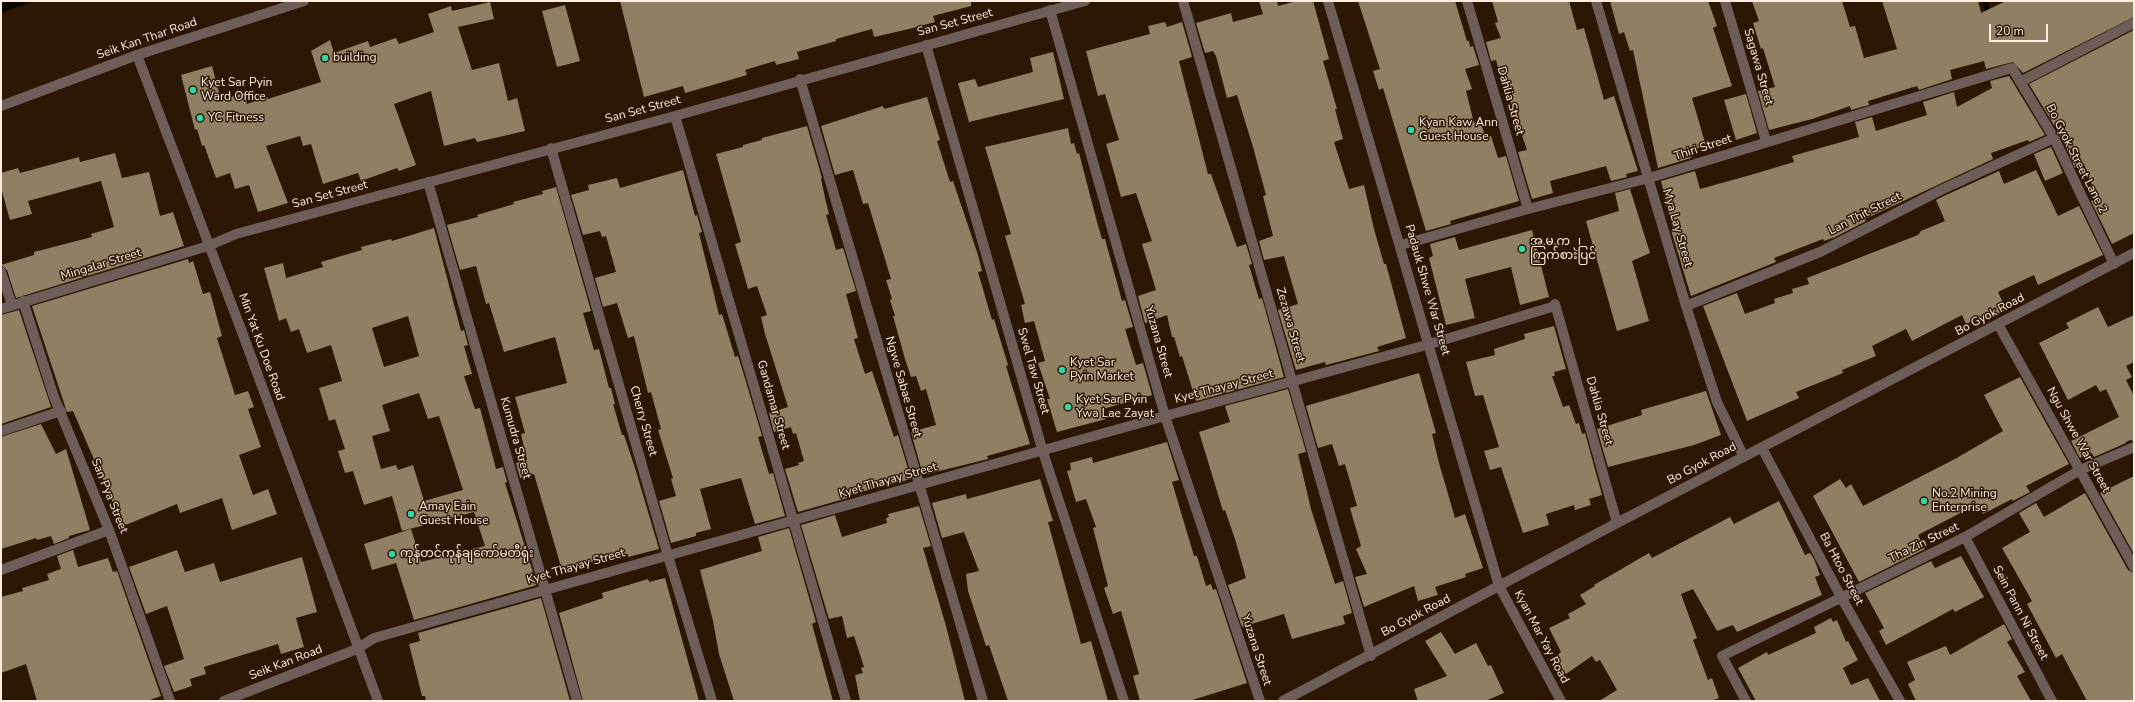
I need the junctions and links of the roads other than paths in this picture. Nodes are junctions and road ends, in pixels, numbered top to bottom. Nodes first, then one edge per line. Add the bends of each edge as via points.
1 (304, 1) edge
2 (1084, 1) edge
3 (1183, 1) edge
4 (1328, 1) edge
5 (1467, 1) edge
6 (1596, 1) edge
7 (1725, 1) edge
8 (1050, 10) junction
9 (2134, 23) edge
10 (926, 44) junction
11 (137, 55) junction
12 (2012, 68) joint
13 (800, 79) junction
14 (2020, 82) junction
15 (1, 106) edge
16 (675, 116) junction
17 (2054, 138) junction
18 (1766, 141) junction
19 (551, 148) junction
20 (1649, 178) junction
21 (428, 182) junction
22 (1528, 209) junction
23 (1400, 245) junction
24 (208, 246) junction
25 (2134, 253) edge
26 (2114, 264) junction
27 (1, 272) edge
28 (23, 301) junction
29 (12, 305) junction
30 (1686, 306) junction
31 (1, 309) edge
32 (1999, 326) junction
33 (1430, 344) junction
34 (1292, 382) junction
35 (61, 411) junction
36 (1165, 416) junction
37 (1, 431) edge
38 (2134, 447) edge
39 (1762, 448) junction
40 (1043, 452) junction
41 (1744, 457) junction
42 (2080, 470) junction
43 (918, 485) junction
44 (794, 521) junction
45 (1618, 523) junction
46 (109, 530) junction
47 (1965, 537) junction
48 (668, 556) junction
49 (2134, 567) edge
50 (1, 570) edge
51 (1499, 586) junction
52 (545, 589) junction
53 (1841, 597) junction
54 (357, 649) junction
55 (1370, 656) junction
56 (170, 701) edge
57 (224, 701) edge
58 (378, 701) edge
59 (577, 701) edge
60 (712, 701) edge
61 (846, 701) edge
62 (983, 701) edge
63 (1124, 701) edge
64 (1260, 701) edge
65 (1283, 701) edge
66 (1561, 701) edge
67 (1746, 701) edge
68 (1900, 701) edge
69 (2052, 701) edge

1 - 11 street, Seik Kan Thar Road
2 - 8 street, San Set Street
3 - 34 street, Zezawa Street
4 - 23 street, Padauk Shwe War Street
5 - 22 street, Dahlia Street
6 - 20 street, Mya Lay Street
7 - 18 street, Sagawa Street
8 - 10 street, San Set Street
8 - 36 street, Yuzana Street
9 - 14 street
10 - 13 street, San Set Street
10 - 40 street, Swel Taw Street
11 - 15 street, Seik Kan Thar Road
11 - 24 street, Min Yat Ku Doe Road
12 - 14 street, Bo Gyok Street Lane 2
12 - 18 street, Thiri Street
13 - 16 street, San Set Street
13 - 43 street, Ngwe Sabae Street
14 - 17 street, Bo Gyok Street Lane 2
16 - 19 street, San Set Street
16 - 44 street, Gandamar Street
17 - 26 street, Bo Gyok Street Lane 2
17 - 30 street, Lan Thit Street via 1942,189 1820,252
18 - 20 street, Thiri Street
19 - 21 street, San Set Street
19 - 48 street, Cherry Street
20 - 22 street, Thiri Street
20 - 30 street, Mya Lay Street
21 - 24 street, San Set Street via 236,234
21 - 52 street, Kumudra Street
22 - 23 street, Thiri Street
23 - 33 street, Padauk Shwe War Street
24 - 28 street, Mingalar Street
24 - 54 street, Min Yat Ku Doe Road via 242,332
25 - 26 street, Bo Gyok Road
26 - 32 street, Bo Gyok Road
27 - 29 street
28 - 29 street, Mingalar Street
28 - 35 street, San Pya Street via 54,397
29 - 31 street, Mingalar Street
30 - 41 street, Mya Lay Street via 1717,402
32 - 39 street, Bo Gyok Road
32 - 42 street, Ngu Shwe War Street
33 - 34 street, Kyet Thayay Street
33 - 45 street, Dahlia Street via 1555,305
33 - 51 street, Padauk Shwe War Street
34 - 36 street, Kyet Thayay Street
34 - 55 street, Zezawa Street
35 - 37 street
35 - 46 street, San Pya Street
36 - 40 street, Kyet Thayay Street
36 - 64 street, Yuzana Street
38 - 42 street, Tha Zin Street
39 - 41 street, Bo Gyok Road
39 - 53 street, Ba Htoo Street
40 - 43 street, Kyet Thayay Street
40 - 63 street, Swel Taw Street
41 - 45 street, Bo Gyok Road
42 - 47 street, Tha Zin Street
42 - 49 street, Ngu Shwe War Street
43 - 44 street, Kyet Thayay Street
43 - 62 street, Ngwe Sabae Street
44 - 48 street, Kyet Thayay Street
44 - 61 street, Gandamar Street
45 - 51 street, Bo Gyok Road
46 - 50 street
46 - 56 street, San Pya Street
47 - 53 street, Tha Zin Street
47 - 69 street, Sein Pann Ni Street
48 - 52 street, Kyet Thayay Street
48 - 60 street, Cherry Street
51 - 55 street, Bo Gyok Road
51 - 66 street, Kyan Mar Yay Road
52 - 54 street, Kyet Thayay Street via 374,638
52 - 59 street, Kumudra Street
53 - 67 street, Tha Zin Street via 1722,656
53 - 68 street, Ba Htoo Street
54 - 57 street, Seik Kan Road
54 - 58 street
55 - 65 street, Bo Gyok Road

